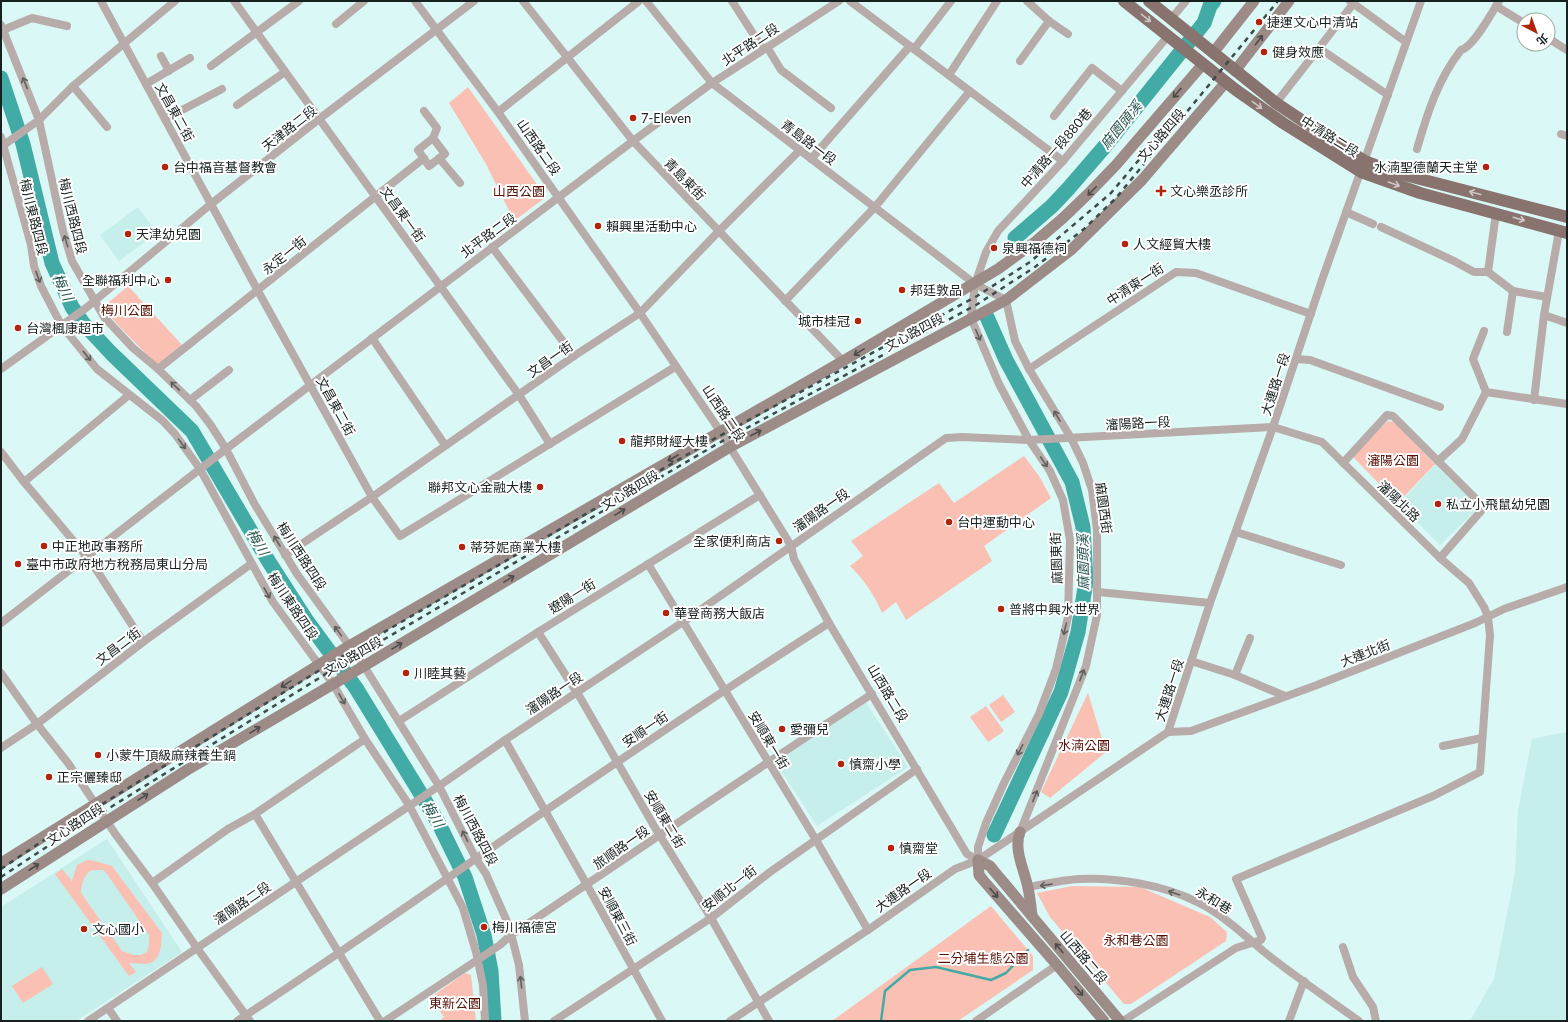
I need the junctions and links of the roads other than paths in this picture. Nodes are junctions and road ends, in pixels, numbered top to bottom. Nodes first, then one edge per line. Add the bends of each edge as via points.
1 (101, 1) edge
2 (175, 1) edge
3 (234, 1) edge
4 (299, 1) edge
5 (364, 1) edge
6 (415, 1) edge
7 (474, 1) edge
8 (523, 1) edge
9 (639, 1) edge
10 (646, 1) edge
11 (732, 1) edge
12 (839, 1) edge
13 (850, 1) edge
14 (951, 1) edge
15 (998, 1) edge
16 (1027, 1) edge
17 (1124, 1) edge
18 (1149, 1) edge
19 (1186, 1) edge
20 (1254, 1) edge
21 (1289, 1) edge
22 (1421, 1) edge
23 (1351, 2) edge
24 (1498, 3) edge
25 (1516, 17) edge
26 (1171, 19) junction
27 (1049, 21) junction
28 (336, 24) dead end
29 (67, 26) dead end
30 (2, 28) edge
31 (437, 29) junction
32 (257, 33) junction
33 (1068, 34) dead end
34 (1170, 38) junction
35 (1406, 42) junction
36 (124, 43) junction
37 (1556, 43) edge
38 (765, 48) junction
39 (912, 48) junction
40 (1319, 48) junction
41 (1567, 50) edge
42 (1213, 53) junction
43 (161, 56) dead end
44 (568, 57) junction
45 (190, 58) dead end
46 (1020, 61) dead end
47 (1203, 64) junction
48 (211, 66) dead end
49 (169, 71) junction
50 (1235, 71) junction
51 (285, 72) junction
52 (949, 75) junction
53 (1226, 82) junction
54 (712, 83) junction
55 (146, 84) junction
56 (73, 86) junction
57 (222, 89) dead end
58 (970, 91) junction
59 (1122, 91) junction
60 (1388, 95) junction
61 (1276, 103) junction
62 (238, 105) dead end
63 (831, 108) dead end
64 (424, 111) dead end
65 (498, 112) junction
66 (1054, 116) dead end
67 (165, 119) junction
68 (320, 119) junction
69 (39, 120) junction
70 (107, 127) dead end
71 (433, 138) junction
72 (633, 141) junction
73 (2, 143) edge
74 (1417, 149) dead end
75 (800, 150) junction
76 (424, 158) junction
77 (439, 158) junction
78 (811, 159) junction
79 (1063, 161) junction
80 (1363, 166) junction
81 (460, 183) dead end
82 (375, 197) junction
83 (558, 199) junction
84 (211, 204) junction
85 (875, 207) junction
86 (1346, 212) junction
87 (1496, 213) junction
88 (1567, 217) edge
89 (718, 231) junction
90 (1563, 232) edge
91 (492, 247) junction
92 (1488, 272) junction
93 (975, 284) junction
94 (440, 286) junction
95 (258, 291) junction
96 (1513, 291) junction
97 (1546, 297) junction
98 (1006, 300) junction
99 (785, 301) junction
100 (94, 302) junction
101 (640, 313) junction
102 (1311, 314) junction
103 (1544, 316) junction
104 (971, 318) junction
105 (1567, 323) edge
106 (62, 326) junction
107 (1484, 331) dead end
108 (1507, 332) dead end
109 (372, 338) junction
110 (574, 356) junction
111 (1296, 359) junction
112 (843, 361) junction
113 (675, 367) junction
114 (1, 369) edge
115 (158, 369) junction
116 (1029, 369) junction
117 (229, 370) dead end
118 (310, 385) junction
119 (1486, 392) junction
120 (129, 395) junction
121 (519, 395) junction
122 (190, 400) junction
123 (1534, 400) junction
124 (1567, 404) edge
125 (1440, 407) dead end
126 (1274, 427) junction
127 (720, 431) junction
128 (1071, 438) junction
129 (1029, 440) junction
130 (550, 444) junction
131 (445, 445) junction
132 (730, 447) junction
133 (226, 449) junction
134 (1, 452) edge
135 (1438, 461) junction
136 (1343, 463) junction
137 (203, 466) junction
138 (24, 482) junction
139 (760, 495) junction
140 (372, 497) junction
141 (1236, 532) junction
142 (791, 546) junction
143 (285, 555) junction
144 (86, 556) junction
145 (1440, 558) junction
146 (251, 564) junction
147 (648, 564) junction
148 (1341, 565) dead end
149 (1567, 587) edge
150 (1098, 592) junction
151 (1210, 603) junction
152 (1488, 617) junction
153 (683, 622) junction
154 (1, 623) edge
155 (829, 623) junction
156 (538, 632) junction
157 (1250, 638) dead end
158 (143, 642) junction
159 (349, 646) junction
160 (1191, 661) junction
161 (319, 664) junction
162 (364, 666) junction
163 (1, 673) edge
164 (1235, 676) junction
165 (333, 684) junction
166 (724, 690) junction
167 (577, 693) junction
168 (872, 694) junction
169 (1285, 696) junction
170 (399, 721) junction
171 (36, 724) junction
172 (1168, 732) junction
173 (1482, 738) junction
174 (365, 739) junction
175 (504, 740) junction
176 (1442, 746) dead end
177 (1, 748) edge
178 (618, 762) junction
179 (768, 762) junction
180 (917, 769) junction
181 (439, 786) junction
182 (95, 804) junction
183 (409, 805) junction
184 (544, 812) junction
185 (255, 814) junction
186 (107, 820) junction
187 (1020, 832) junction
188 (660, 835) junction
189 (816, 840) junction
190 (476, 859) junction
191 (978, 860) junction
192 (1, 863) edge
193 (448, 879) junction
194 (296, 881) junction
195 (152, 883) junction
196 (587, 885) junction
197 (1028, 887) junction
198 (1, 888) edge
199 (1032, 916) junction
200 (711, 918) junction
201 (868, 930) junction
202 (511, 935) junction
203 (1254, 942) junction
204 (1343, 947) dead end
205 (197, 948) junction
206 (339, 953) junction
207 (482, 957) junction
208 (1057, 965) junction
209 (632, 969) junction
210 (1304, 981) junction
211 (758, 1003) junction
212 (108, 1008) junction
213 (248, 1018) edge
214 (88, 1021) edge
215 (117, 1021) edge
216 (237, 1021) edge
217 (380, 1021) edge
218 (385, 1021) edge
219 (485, 1021) edge
220 (525, 1021) edge
221 (554, 1021) edge
222 (662, 1021) edge
223 (730, 1021) edge
224 (769, 1021) edge
225 (976, 1021) edge
226 (1104, 1021) edge
227 (1120, 1021) edge
228 (1123, 1021) edge
229 (1289, 1021) edge
230 (1359, 1021) edge
231 (1376, 1021) edge

1 - 36 street, 文昌東二街
2 - 36 street
3 - 32 street, 文昌東一街
4 - 32 street
5 - 28 street
6 - 31 street, 山西路二段
7 - 31 street, 天津路二段
8 - 44 street, 青島東街
9 - 44 street
10 - 54 street, 青島路一段
11 - 38 street
12 - 38 street, 北平路二段
13 - 39 street
14 - 39 street
15 - 52 street
16 - 27 street
17 -> 34 main road, 中清路二段
18 - 26 main road, 中清路二段
19 - 26 street
20 - 42 main road
50 -> 21 main road
22 - 35 street, 大連路一段
23 - 35 street
23 - 40 street
24 - 25 street
24 - 74 street via 1466,49 1460,50 1439,85
26 - 42 main road, 中清路二段
27 - 33 street
27 - 46 street
29 - 30 street via 32,18
69 -> 30 street, 梅川西路四段
31 - 65 street, 山西路二段
31 - 68 street, 天津路二段
32 - 48 street
32 - 51 street, 文昌東一街
34 - 47 main road, 中清路二段
34 - 59 street, 中清路一段880巷
35 - 60 street, 大連路一段
36 - 55 street, 文昌東二街
36 - 56 street
37 - 41 street
38 - 54 street, 北平路二段
38 - 63 street via 781,70
39 - 52 street
39 - 78 street
40 - 60 street
40 - 61 street
42 - 47 main road
42 - 50 main road, 中清路二段
43 - 49 street
44 - 65 street
44 - 72 street, 青島東街
45 - 49 street
47 - 53 main road, 中清路二段
47 -> 93 main road, 文心路四段 via 1116,165 1079,203 1019,255
49 - 55 street
50 - 53 main road, 文心路四段
50 - 61 main road, 中清路二段
51 - 62 street
51 - 68 street, 文昌東一街
52 - 58 street
53 -> 80 main road, 中清路二段 via 1283,123
53 - 98 main road, 文心路四段 via 1142,180 1071,250
54 - 72 street, 北平路二段
54 - 75 street, 青島路一段
55 - 67 street, 文昌東二街
56 - 69 street
56 - 70 street
57 - 67 street
58 - 79 street
58 - 85 street
59 - 66 street via 1092,68
59 - 79 street, 中清路一段880巷
60 - 80 street, 大連路一段
61 - 80 main road, 中清路二段 via 1338,145
64 - 71 street via 437,128
65 - 83 street, 山西路二段
67 - 84 street, 文昌東二街
68 - 82 street, 文昌東一街
68 - 84 street, 天津路二段
69 - 73 street
100 -> 69 street, 梅川西路四段 via 72,261
71 - 76 street via 418,150
71 - 77 street via 445,154
72 - 83 street, 北平路二段
72 - 89 street, 青島東街
73 -> 106 street, 梅川東路四段 via 31,245 34,266 41,286
75 - 78 street, 青島路一段
75 - 89 street, 文昌一街
76 - 77 street via 430,166
76 - 82 street, 永定一街
77 - 81 street
78 - 85 street, 青島路一段
79 - 93 street, 中清路一段880巷 via 998,231 986,252
80 - 86 street, 大連路一段
80 -> 87 main road, 中清路二段 via 1420,193
88 -> 80 main road, 中清路二段
82 - 94 street, 文昌東一街
82 - 95 street, 永定一街
83 - 91 street, 北平路二段
83 - 101 street, 山西路二段
84 - 95 street, 文昌東二街
84 - 100 street, 天津路二段
85 - 93 street, 青島路一段
85 - 99 street
86 - 92 street via 1474,272
86 - 102 street, 大連路一段
87 -> 90 main road, 中清路二段
87 - 92 street
89 - 99 street, 青島東街
89 - 101 street, 文昌一街
90 - 97 street
91 - 94 street, 北平路二段
91 - 110 street
92 - 96 street
93 - 98 street
93 - 104 street, 麻園東街
93 -> 112 main road, 文心路四段
94 - 109 street, 北平路二段
94 - 121 street, 文昌東一街
95 - 115 street, 永定一街
95 - 118 street, 文昌東二街
96 - 97 street
96 - 108 street
97 - 103 street
98 - 104 main road, 文心路四段
98 - 116 street, 麻園西街 via 1015,341
99 - 112 street, 青島東街
100 - 106 street, 天津路二段
100 - 115 street, 梅川西路四段 via 104,317 133,348
101 - 110 street, 文昌一街
101 - 113 street, 山西路二段
102 - 111 street, 大連路一段
102 - 116 street, 中清東一街 via 1196,273 1176,272
103 - 105 street
103 - 123 street
104 -> 129 street, 麻園東街 via 999,384
132 -> 104 main road, 文心路四段
106 - 114 street, 天津路二段
106 -> 120 street, 梅川東路四段 via 97,369
107 - 119 street via 1474,359
109 - 118 street, 北平路二段
109 - 131 street
110 - 121 street, 文昌一街
111 - 125 street via 1310,360
111 - 126 street, 大連路一段
112 - 127 main road, 文心路四段
113 - 127 street, 山西路二段
113 - 130 street, 文昌東二街
122 -> 115 street, 梅川西路四段
128 -> 116 street, 麻園西街
117 - 122 street
118 - 133 street, 北平路二段
118 - 140 street, 文昌東二街
119 - 123 street
119 - 135 street via 1462,439
120 -> 137 street, 梅川東路四段 via 163,421
120 - 138 street
121 - 130 street, 文昌東一街
121 - 131 street, 文昌一街
122 - 133 street, 梅川西路四段
123 - 124 street
126 - 128 street, 瀋陽路一段
126 - 136 street, 瀋陽北路 via 1322,442
126 - 141 street, 大連路一段
127 - 132 street, 山西路二段
127 -> 159 main road, 文心路四段
128 - 129 street, 瀋陽路一段
128 - 150 street, 麻園西街 via 1092,490 1097,530
129 - 142 street, 瀋陽路一段 via 946,438
129 -> 191 street, 麻園東街 via 1050,471 1063,500 1070,540 1068,617 1056,669 1039,714 986,823 978,847
130 - 140 street, 文昌東二街 via 400,536
131 - 140 street, 文昌一街
132 - 139 street, 山西路二段
162 -> 132 main road, 文心路四段
133 - 137 street, 北平路二段
143 -> 133 street, 梅川西路四段
134 - 138 street
135 - 136 street via 1393,416 1387,415
135 - 145 street via 1481,504 1481,511
136 - 145 street, 瀋陽北路
137 - 144 street, 北平路二段
137 - 146 street, 梅川東路四段
138 - 144 street
139 - 142 street, 山西路二段
139 - 147 street, 遼陽一街
140 - 143 street, 文昌一街
141 - 148 street
141 - 151 street, 大連路一段
142 - 153 street, 瀋陽路一段
142 - 155 street, 山西路二段 via 794,559
159 -> 143 street, 梅川西路四段
144 - 154 street, 北平路二段
144 - 158 street
145 - 152 street, 瀋陽北路 via 1469,583 1482,602
146 - 158 street, 文昌二街
146 -> 161 street, 梅川東路四段 via 273,602
147 - 153 street, 安順東一街
147 - 156 street, 遼陽一街
149 - 152 street, 大連北街
150 - 151 street
187 -> 150 street, 麻園西街 via 1086,666 1097,615
151 - 160 street, 大連路一段
152 - 169 street, 大連北街
152 - 173 street, 瀋陽北路 via 1490,635
153 - 166 street, 安順東一街
153 - 167 street, 瀋陽路一段
155 - 166 street, 安順一街
155 - 168 street, 山西路二段
156 - 167 street, 安順東二街
156 - 170 street, 遼陽一街
157 - 164 street
158 - 171 street, 文昌二街
159 - 161 main road, 文心路四段
159 - 162 street, 梅川西路四段
160 - 164 street
160 - 172 street, 大連路一段
161 - 165 street, 梅川東路四段
161 -> 182 main road, 文心路四段
162 - 165 main road, 文心路四段
162 - 170 street, 梅川西路四段
163 - 171 street
164 - 169 street
165 -> 174 street, 梅川東路四段
186 -> 165 main road, 文心路四段
166 - 178 street, 安順一街
166 - 179 street, 安順東一街
167 - 175 street, 瀋陽路一段
167 - 178 street, 安順東二街
168 - 179 street, 旅順路一段
168 - 180 street, 山西路二段
169 - 172 street, 大連北街 via 1191,731
170 - 181 street, 梅川西路四段
171 - 177 street, 文昌二街
171 - 182 street via 68,763
172 - 187 street, 大連路一段
173 - 176 street
173 - 203 street, 瀋陽北路 via 1480,772 1433,796 1236,879 1262,938
174 - 183 street, 梅川東路四段
174 - 185 street
175 - 181 street, 瀋陽路一段
175 - 184 street, 安順東三街
178 - 184 street, 安順一街
178 - 188 street, 安順東二街
179 - 188 street, 旅順路一段
179 - 189 street, 安順東一街
180 - 189 street, 安順北一街
180 - 191 street, 山西路二段 via 967,854
181 - 183 street, 瀋陽路一段
190 -> 181 street, 梅川西路四段
182 - 186 street
182 - 192 main road, 文心路四段
183 - 193 street, 梅川東路四段
183 - 194 street, 瀋陽路二段
184 - 190 street, 安順一街
184 - 196 street, 安順東三街
185 - 194 street
185 - 195 street
186 - 195 street
198 -> 186 main road, 文心路四段
187 - 191 street, 大連路一段
187 - 197 main road via 1019,856
188 - 196 street, 旅順路一段
188 - 200 street, 安順東二街
189 - 200 street, 安順北一街
189 - 201 street, 安順東一街
190 - 193 street, 安順一街
190 - 202 street, 梅川西路四段 via 486,874
191 - 199 main road, 山西路二段 via 990,866
191 - 201 street, 大連路一段 via 954,869
191 -> 208 main road, 山西路二段 via 979,875
193 - 206 street, 安順一街
193 - 207 street, 梅川東路四段 via 463,908
194 - 205 street, 瀋陽路二段
194 - 206 street
195 - 205 street
196 - 202 street, 旅順路一段
196 - 209 street, 安順東三街
197 - 199 main road
203 -> 197 street, 永和巷 via 1197,902 1148,886 1109,879 1078,879
227 -> 199 main road, 山西路二段
200 - 209 street, 安順北一街
200 - 211 street, 安順東二街
201 - 211 street, 大連路一段
202 - 207 street, 旅順路一段
220 -> 202 street, 梅川西路四段 via 519,965
203 - 210 street, 永和巷
203 - 228 street via 1236,948
204 - 231 street via 1353,977 1373,1007
205 - 212 street, 瀋陽路二段
205 - 213 street
206 - 213 street, 安順一街
206 - 217 street
207 - 218 street, 旅順路一段
207 - 219 street, 梅川東路四段
208 - 225 street
208 -> 226 main road, 山西路二段
209 - 221 street, 安順北一街
209 - 222 street, 安順東三街
210 - 229 street
210 - 230 street, 永和巷
211 - 223 street, 大連路一段
211 - 224 street, 安順東二街
212 - 214 street, 瀋陽路二段
212 - 215 street
213 - 216 street, 安順一街

